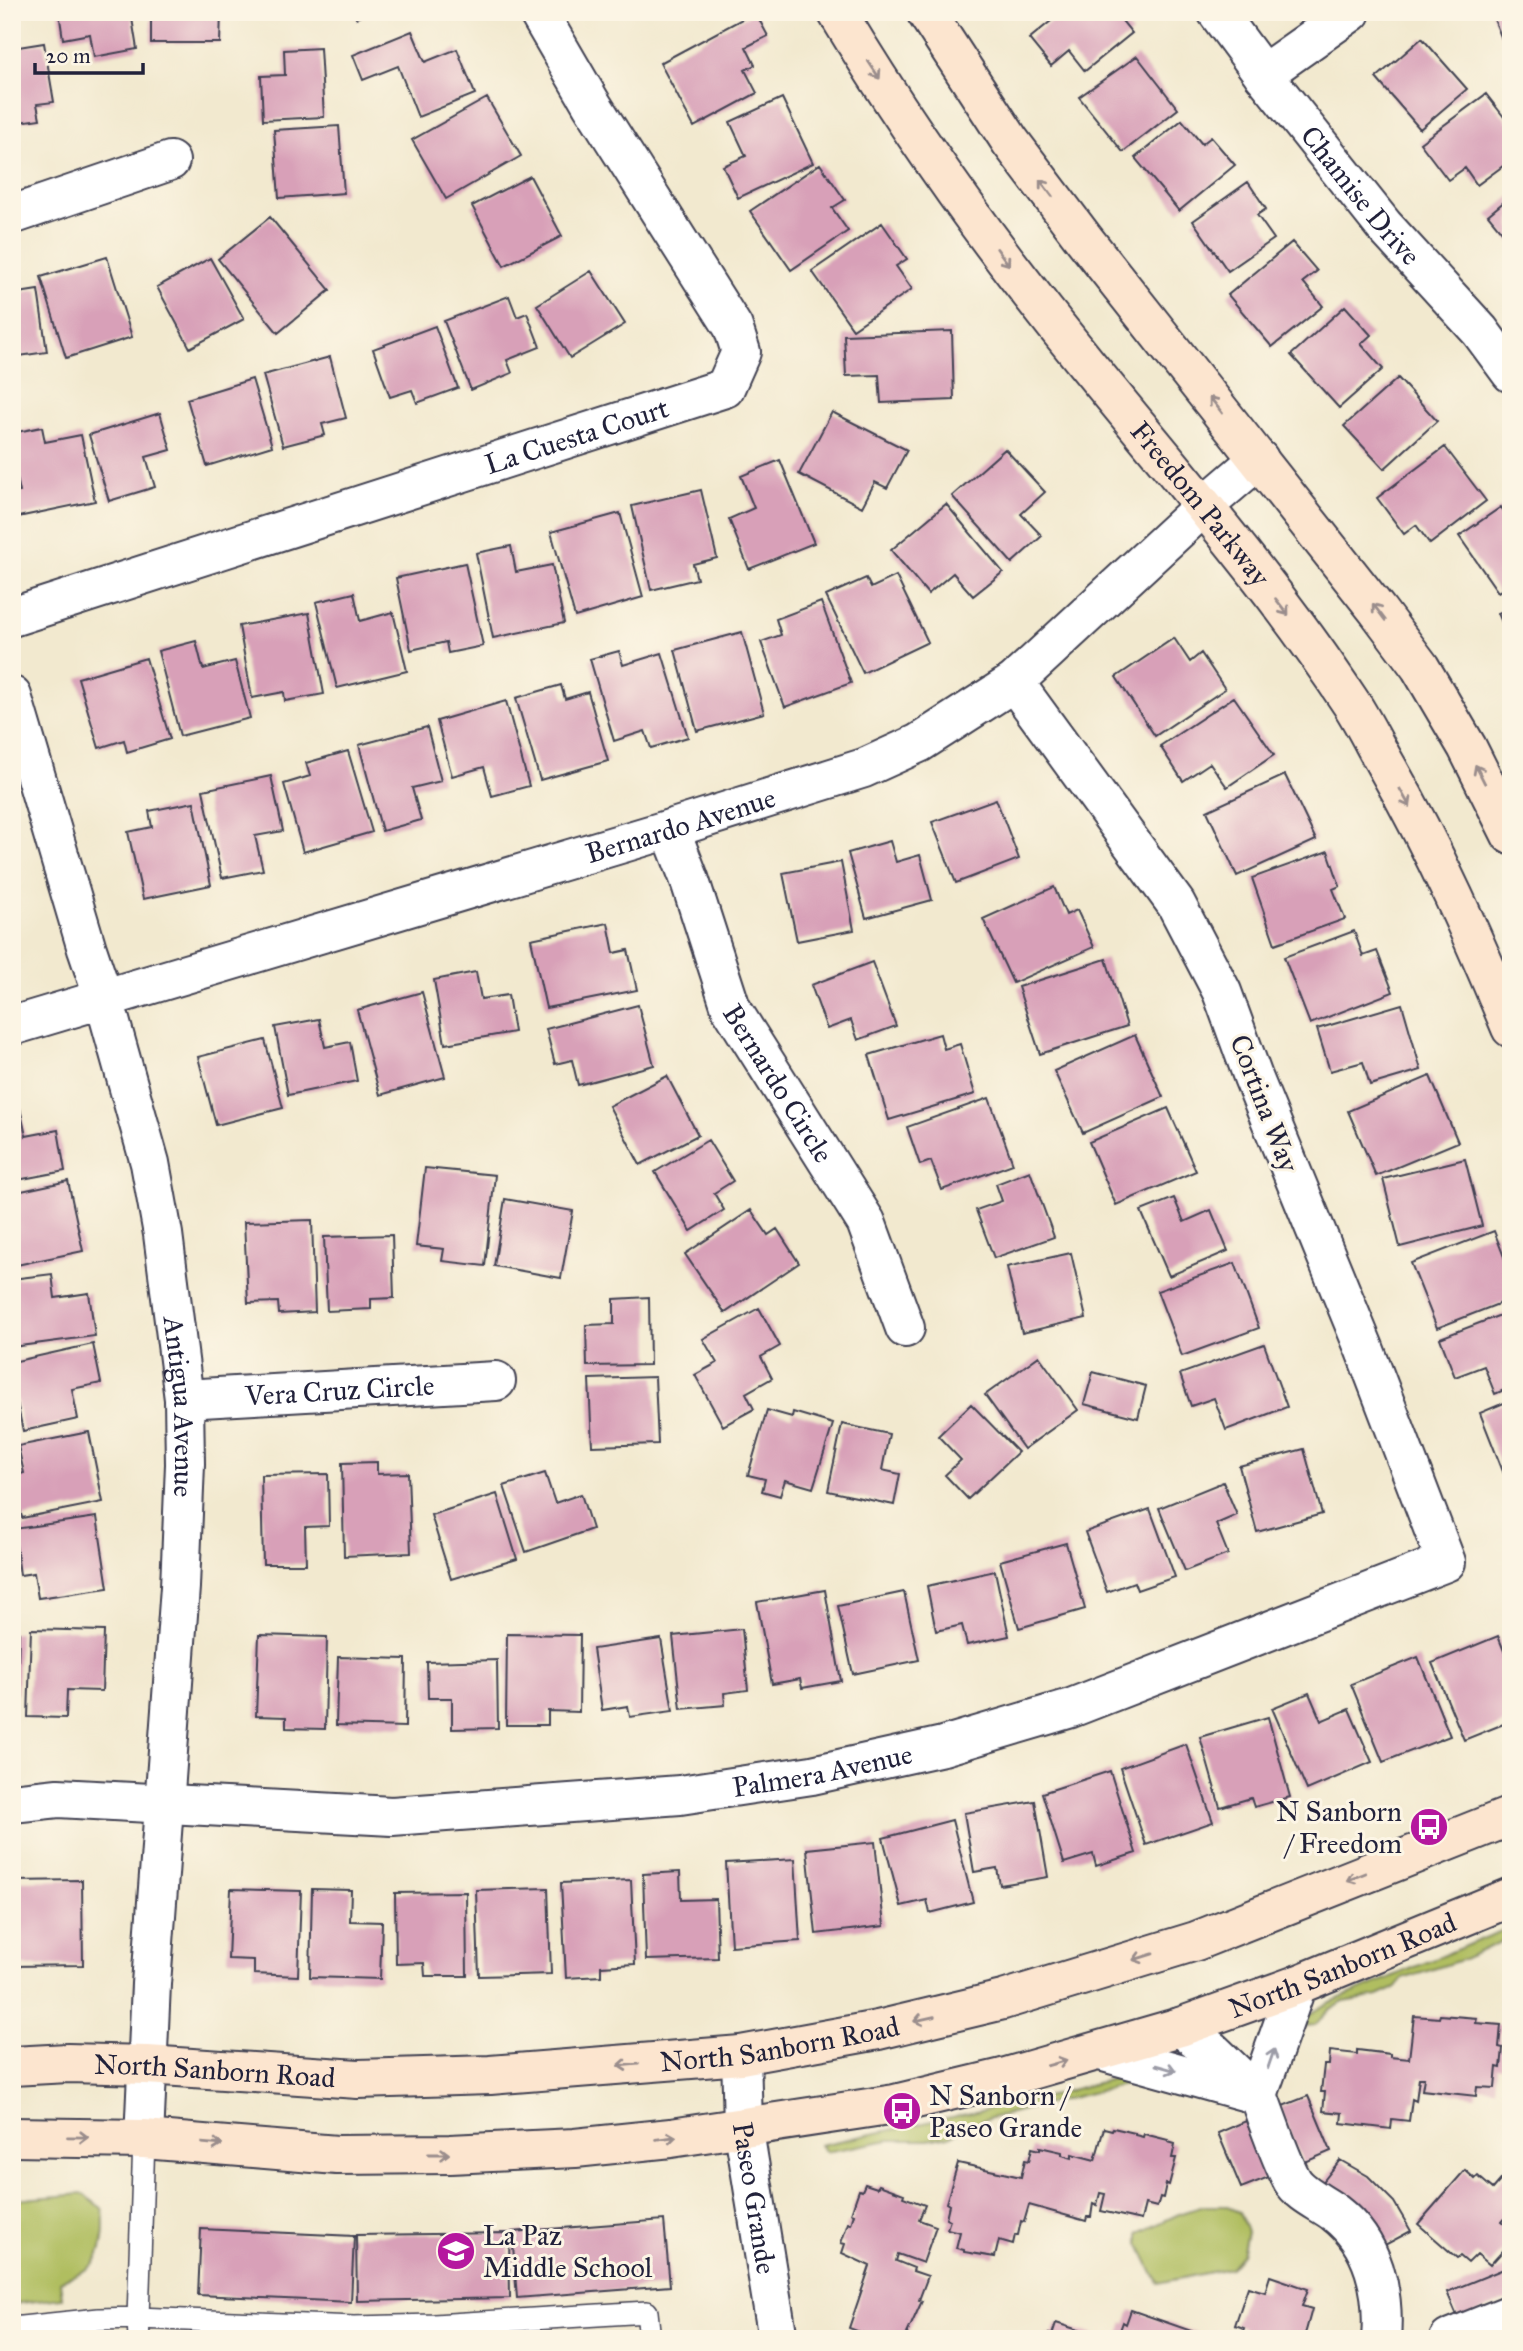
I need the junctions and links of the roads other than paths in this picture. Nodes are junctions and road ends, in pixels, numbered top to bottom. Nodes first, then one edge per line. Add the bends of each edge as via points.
1 (538, 12) edge
2 (837, 12) edge
3 (926, 12) edge
4 (1217, 12) edge
5 (1351, 12) edge
6 (1263, 74) junction
7 (170, 161) dead end
8 (12, 215) edge
9 (1511, 373) edge
10 (1259, 459) junction
11 (1204, 506) junction
12 (12, 617) edge
13 (1014, 682) junction
14 (12, 696) edge
15 (670, 829) junction
16 (1511, 835) edge
17 (104, 999) junction
18 (12, 1026) edge
19 (1511, 1028) edge
20 (905, 1328) dead end
21 (496, 1381) dead end
22 (184, 1399) junction
23 (1446, 1562) joint
24 (12, 1802) edge
25 (165, 1804) junction
26 (1511, 1816) edge
27 (1511, 1898) edge
28 (1297, 1985) junction
29 (1180, 2027) junction
30 (1100, 2051) junction
31 (741, 2055) junction
32 (147, 2065) junction
33 (12, 2066) edge
34 (1258, 2095) junction
35 (743, 2125) junction
36 (12, 2137) edge
37 (144, 2138) junction
38 (1511, 2314) edge
39 (12, 2328) edge
40 (139, 2328) edge
41 (227, 2329) edge
42 (650, 2339) edge
43 (778, 2339) edge
44 (1381, 2339) edge
45 (1448, 2339) edge

1 - 12 street, La Cuesta Court via 733,327 741,352 725,388
2 -> 11 main road, Freedom Parkway via 921,143 1008,264
10 -> 3 main road via 1010,141
4 - 6 street, Chamise Drive
5 - 6 street
6 - 9 street, Chamise Drive via 1384,226 1480,331
7 - 8 street
10 - 11 street, Bernardo Avenue
16 -> 10 main road via 1420,667
11 - 13 street, Bernardo Avenue
11 -> 19 main road, Freedom Parkway via 1310,642 1353,706 1425,834
13 - 15 street, Bernardo Avenue via 919,743 864,768
13 - 23 street, Cortina Way via 1176,904 1222,992
14 - 17 street, Antigua Avenue
15 - 17 street, Bernardo Avenue
15 - 20 street, Bernardo Circle via 731,1008 866,1222
17 - 18 street, Bernardo Avenue
17 - 22 street, Antigua Avenue via 150,1163
21 - 22 street, Vera Cruz Circle
22 - 25 street, Antigua Avenue via 184,1520
23 - 25 street, Palmera Avenue via 1071,1708 943,1746 812,1775 680,1795 392,1816
24 - 25 street, Palmera Avenue via 58,1798
25 - 32 street, Antigua Avenue
26 -> 31 main road, North Sanborn Road via 1196,1941 1003,2000 878,2030
27 - 28 main road, North Sanborn Road
28 - 29 main road, North Sanborn Road
34 -> 28 street
29 - 30 main road, North Sanborn Road
29 - 34 street
30 -> 34 street
35 -> 30 main road, North Sanborn Road via 895,2104
31 -> 32 main road, North Sanborn Road via 490,2075 358,2079
31 - 35 street, Paseo Grande
32 - 33 main road, North Sanborn Road
32 - 37 street, Antigua Avenue
34 - 44 street via 1293,2181 1337,2214 1357,2234 1370,2257 1384,2312
37 -> 35 main road, North Sanborn Road via 337,2155 450,2154 575,2148
35 - 43 street, Paseo Grande
36 -> 37 main road, North Sanborn Road
37 - 40 lane
38 - 45 street
39 - 40 lane via 99,2319
40 - 41 lane
41 - 42 lane via 515,2322 647,2312

